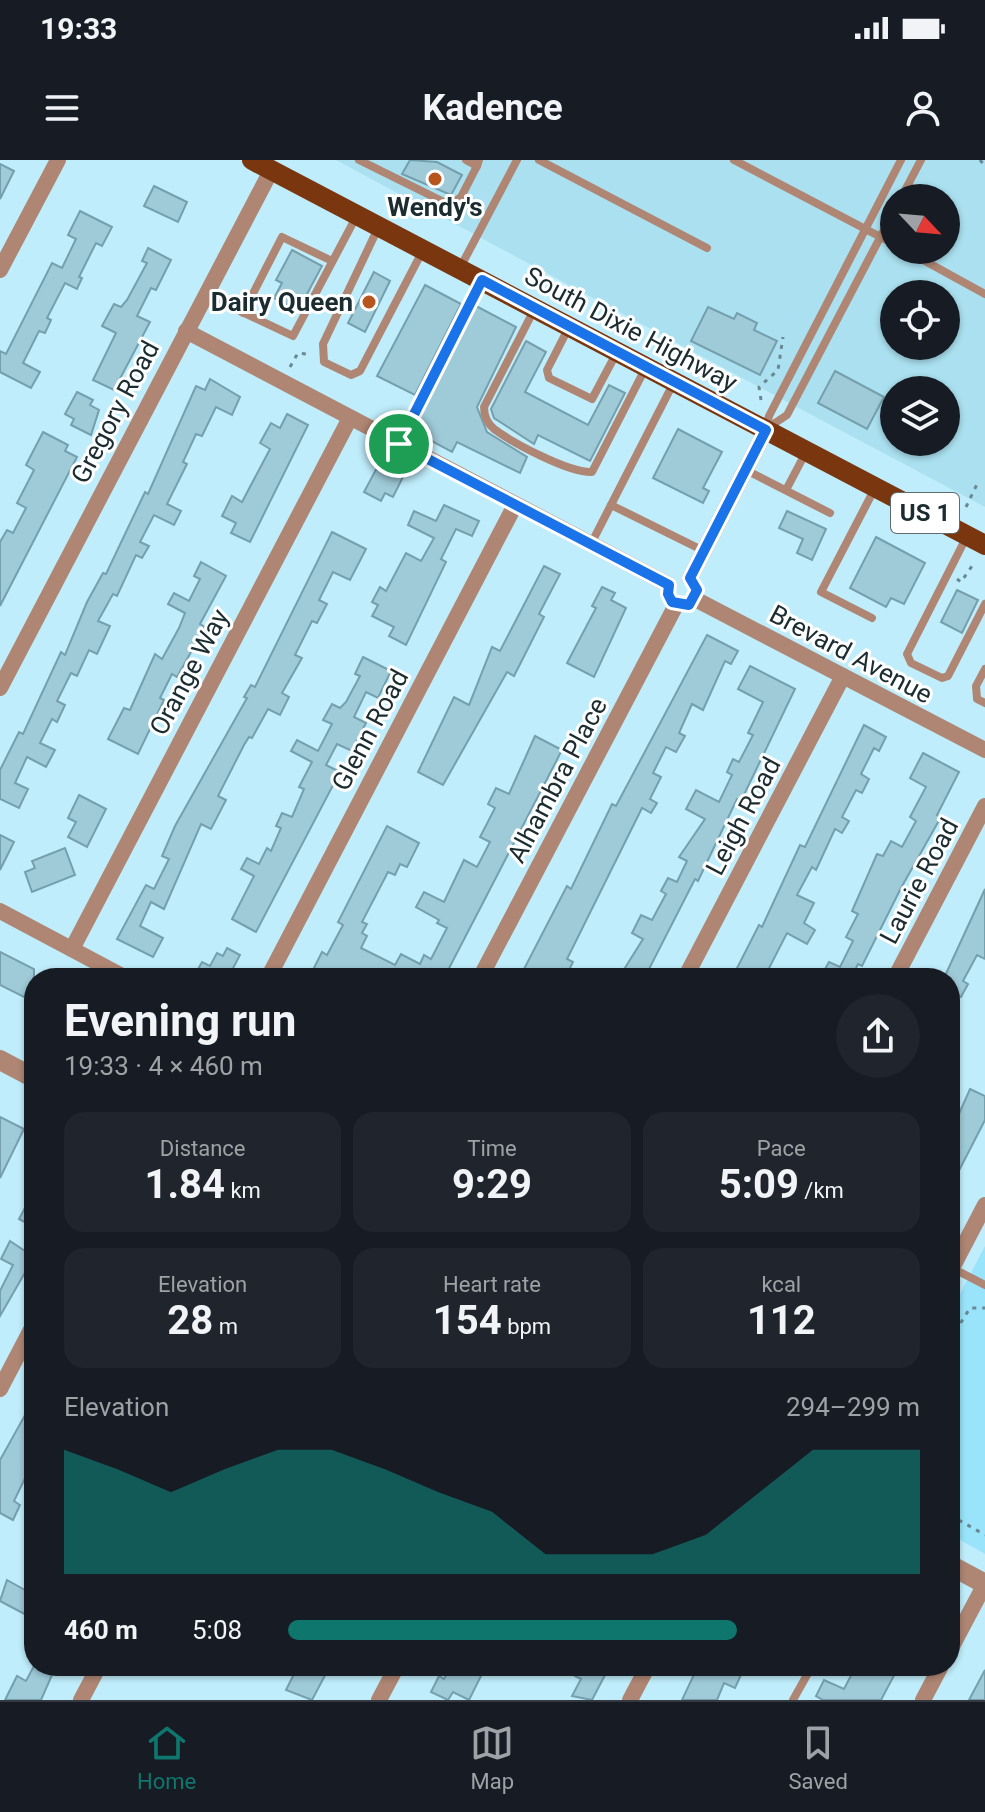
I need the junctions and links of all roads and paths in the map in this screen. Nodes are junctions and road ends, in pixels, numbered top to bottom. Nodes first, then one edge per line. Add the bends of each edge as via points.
1 (252, 160) edge
2 (359, 160) edge
3 (466, 160) edge
4 (517, 160) edge
5 (539, 160) edge
6 (734, 160) edge
7 (901, 160) edge
8 (921, 160) edge
9 (980, 160) edge
10 (55, 161) edge
11 (478, 163) edge
12 (274, 165) edge
13 (985, 166) edge
14 (908, 184) edge
15 (357, 215) junction
16 (379, 226) junction
17 (865, 228) junction
18 (880, 236) edge
19 (880, 238) edge
20 (707, 248) dead end
21 (424, 249) junction
22 (332, 261) junction
23 (930, 264) edge
24 (460, 268) junction
25 (0, 270) edge
26 (482, 280) junction
27 (985, 294) edge
28 (206, 295) junction
29 (535, 308) junction
30 (243, 313) junction
31 (569, 326) junction
32 (186, 331) junction
33 (783, 337) dead end
34 (617, 351) junction
35 (306, 354) dead end
36 (647, 367) junction
37 (289, 369) dead end
38 (674, 381) junction
39 (761, 400) dead end
40 (350, 418) junction
41 (766, 430) junction
42 (399, 444) junction
43 (807, 451) junction
44 (745, 470) junction
45 (979, 480) dead end
46 (875, 487) junction
47 (786, 490) junction
48 (515, 505) junction
49 (611, 505) junction
50 (966, 507) dead end
51 (830, 513) dead end
52 (976, 540) edge
53 (591, 544) junction
54 (704, 551) junction
55 (972, 566) dead end
56 (955, 577) dead end
57 (690, 578) junction
58 (669, 585) junction
59 (695, 599) junction
60 (985, 604) edge
61 (676, 605) junction
62 (872, 618) dead end
63 (985, 669) edge
64 (843, 676) junction
65 (0, 688) edge
66 (985, 703) edge
67 (985, 750) edge
68 (985, 806) edge
69 (0, 911) edge
70 (72, 949) junction
71 (107, 968) edge
72 (273, 968) edge
73 (485, 968) edge
74 (690, 968) edge
75 (900, 968) edge
76 (0, 1060) edge
77 (24, 1073) edge
78 (985, 1205) edge
79 (960, 1253) edge
80 (960, 1274) edge
81 (985, 1285) edge
82 (985, 1308) edge
83 (960, 1324) edge
84 (24, 1343) edge
85 (0, 1389) edge
86 (960, 1521) edge
87 (985, 1535) edge
88 (960, 1570) edge
89 (985, 1584) edge
90 (960, 1631) edge
91 (94, 1676) edge
92 (392, 1676) edge
93 (643, 1676) edge
94 (806, 1676) edge
95 (936, 1676) edge
96 (81, 1700) edge
97 (379, 1700) edge
98 (630, 1700) edge
99 (793, 1700) edge
100 (923, 1700) edge

1 - 12 main road, South Dixie Highway / US 1
2 - 11 lane via 450,205 461,197
3 - 11 lane
4 - 24 lane
5 - 20 lane
6 - 17 lane
7 - 17 lane
8 - 14 lane
9 - 13 path
10 - 25 street
12 - 15 main road, South Dixie Highway / US 1
12 - 28 street, Gregory Road
15 - 16 main road, South Dixie Highway / US 1
15 - 22 lane
16 - 21 main road, South Dixie Highway / US 1
16 - 21 lane via 323,344 324,362 351,375 360,371
17 - 18 lane
17 - 41 lane
19 - 41 lane via 787,415
21 - 24 main road, South Dixie Highway / US 1
22 - 30 lane via 293,336
22 - 30 lane via 282,237
23 - 27 lane
24 - 26 main road, South Dixie Highway / US 1
26 - 29 main road, South Dixie Highway / US 1
26 - 42 lane
28 - 30 lane
28 - 32 street, Gregory Road
29 - 31 main road, South Dixie Highway / US 1
29 - 36 lane via 484,416 493,428 557,463 592,472
31 - 34 main road, South Dixie Highway / US 1
31 - 34 lane via 547,370 549,378 592,399
32 - 40 street
32 - 65 street, Gregory Road
33 - 39 path via 778,370 759,387
34 - 36 main road, South Dixie Highway / US 1
35 - 37 path via 298,353
36 - 38 main road, South Dixie Highway / US 1
38 - 41 main road, South Dixie Highway / US 1
38 - 49 lane
40 - 42 street
40 - 70 street, Orange Way
41 - 43 main road, South Dixie Highway / US 1
41 - 44 street
42 - 48 street
43 - 46 main road, South Dixie Highway / US 1
43 - 47 lane
44 - 47 lane
44 - 54 street
45 - 50 path
46 - 52 main road, South Dixie Highway / US 1
46 - 62 lane via 821,592
47 - 51 lane
48 - 53 street
48 - 72 street, Glenn Road
49 - 53 lane
49 - 54 lane
52 - 60 lane via 907,654 911,663 948,676
53 - 58 street
54 - 57 street
55 - 56 path via 961,582
57 - 58 street via 680,577
57 - 59 street via 697,590
58 - 61 street via 669,598
59 - 61 street
59 - 64 street, Brevard Avenue
61 - 73 street, Alhambra Place
63 - 66 lane via 976,686 977,699
64 - 67 street, Brevard Avenue
64 - 74 street, Leigh Road
68 - 75 street, Laurie Road
69 - 70 street
70 - 71 street
76 - 77 street
78 - 79 street
80 - 81 lane
82 - 83 path via 970,1308
84 - 85 street
86 - 87 path
88 - 89 street
89 - 90 street
91 - 96 street
92 - 97 street
93 - 98 street
94 - 99 lane
95 - 100 street

